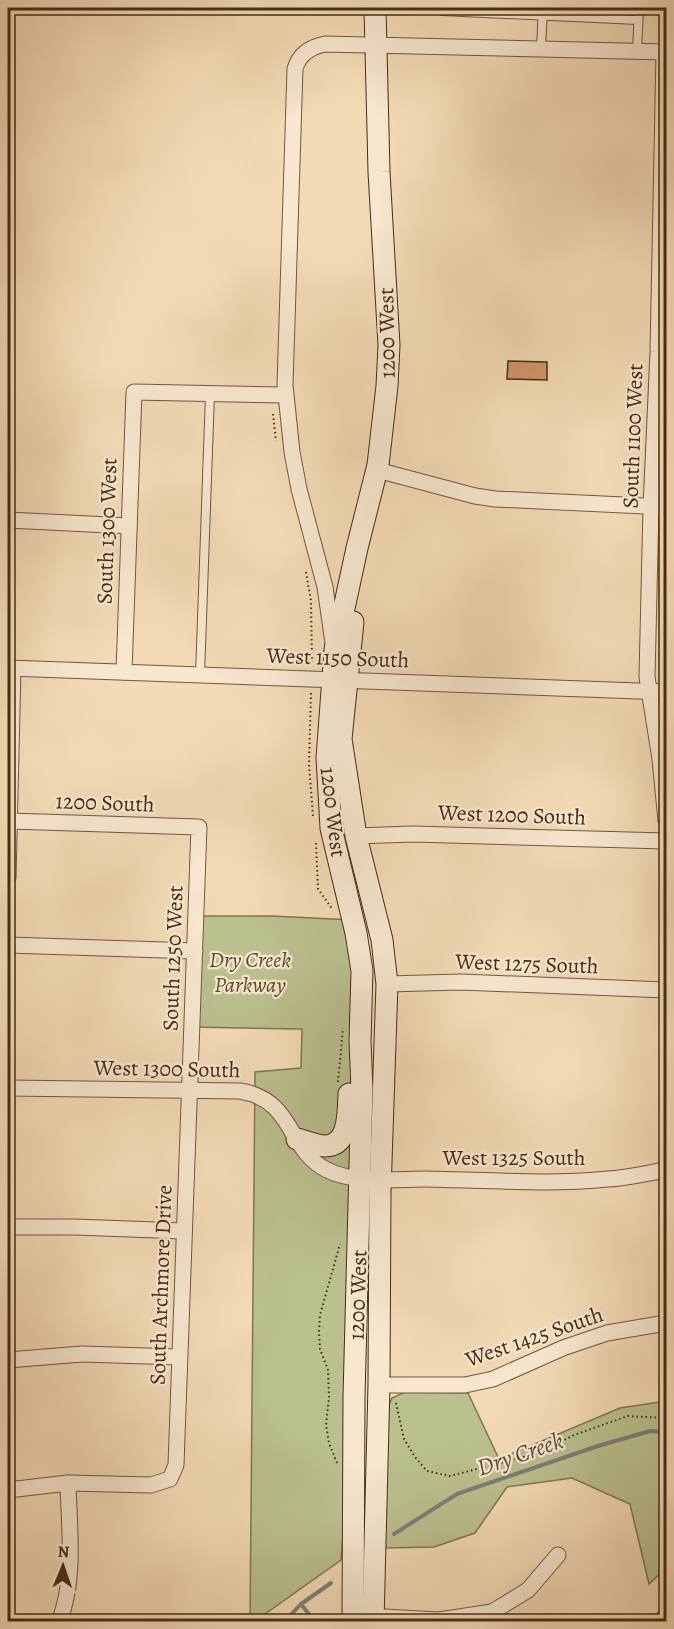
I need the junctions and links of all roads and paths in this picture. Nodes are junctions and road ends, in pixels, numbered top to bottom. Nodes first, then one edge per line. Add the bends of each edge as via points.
1 (375, 8) edge
2 (384, 8) edge
3 (442, 8) edge
4 (639, 8) edge
5 (543, 11) edge
6 (638, 20) junction
7 (380, 45) junction
8 (541, 48) junction
9 (637, 51) junction
10 (665, 52) edge
11 (664, 206) edge
12 (662, 352) edge
13 (210, 394) junction
14 (285, 395) junction
15 (273, 409) dead end
16 (278, 451) dead end
17 (380, 471) junction
18 (659, 507) edge
19 (8, 520) edge
20 (129, 526) junction
21 (306, 573) dead end
22 (335, 650) junction
23 (312, 662) dead end
24 (10, 668) edge
25 (124, 672) junction
26 (200, 675) junction
27 (339, 680) junction
28 (648, 691) junction
29 (666, 692) edge
30 (311, 693) dead end
31 (9, 821) junction
32 (666, 821) edge
33 (314, 825) dead end
34 (200, 827) joint
35 (315, 836) dead end
36 (356, 836) junction
37 (666, 841) edge
38 (8, 878) edge
39 (334, 914) dead end
40 (8, 945) edge
41 (195, 951) junction
42 (387, 984) junction
43 (666, 990) edge
44 (343, 1022) dead end
45 (360, 1041) junction
46 (338, 1087) dead end
47 (8, 1088) edge
48 (189, 1090) junction
49 (297, 1139) junction
50 (666, 1170) edge
51 (370, 1178) junction
52 (8, 1227) edge
53 (184, 1231) junction
54 (341, 1240) dead end
55 (666, 1323) edge
56 (179, 1357) junction
57 (8, 1360) edge
58 (386, 1393) junction
59 (666, 1418) edge
60 (339, 1470) dead end
61 (68, 1483) junction
62 (8, 1490) edge
63 (558, 1555) dead end
64 (363, 1619) edge
65 (59, 1622) edge

1 - 7 street, 1200 West
2 - 7 street, 1200 West
3 - 5 lane via 442,12
4 - 6 lane
5 - 6 lane
5 - 8 lane
6 - 9 lane
7 - 8 street
7 - 14 street via 316,46 303,54 296,69
7 - 17 street, 1200 West via 379,172 389,345
8 - 9 street
9 - 10 street
10 - 11 street, South 1100 West
11 - 12 street, South 1100 West
12 - 18 street, South 1100 West
13 - 14 street
13 - 20 street, South 1300 West via 134,392
13 - 26 lane
14 - 22 street via 294,462 326,587
15 - 16 path
17 - 18 street via 495,499
17 - 22 street, 1200 West via 357,548
17 - 27 street, 1200 West
18 - 28 street, South 1100 West
19 - 20 street
20 - 25 street, South 1300 West
21 - 23 path via 311,600
22 - 27 street, 1200 West
24 - 25 street, West 1150 South
24 - 31 street
25 - 26 street, West 1150 South
26 - 27 street, West 1150 South
27 - 28 street, West 1150 South
27 - 36 street, 1200 West via 341,739
27 - 45 street, 1200 West via 327,758 332,828 362,971
28 - 29 street, West 1150 South
28 - 32 street, South 1100 West
30 - 33 path via 309,765
31 - 34 street, 1200 South
31 - 38 street
34 - 41 street, South 1250 West
35 - 39 path via 318,889
36 - 37 street, West 1200 South
36 - 42 street, 1200 West via 382,940
40 - 41 street
41 - 48 street, South 1250 West
42 - 43 street, West 1275 South via 461,982
42 - 51 street, 1200 West
44 - 46 path
45 - 49 street via 343,1136 327,1146
45 - 51 street, 1200 West
47 - 48 street, West 1300 South
48 - 49 street, West 1300 South via 240,1091 261,1096 281,1113
48 - 53 street, South Archmore Drive
49 - 51 street, West 1300 South via 315,1162 328,1171
50 - 51 street, West 1325 South via 608,1179 540,1181
51 - 58 street, 1200 West
51 - 64 street, 1200 West via 354,1396
52 - 53 street
53 - 56 street, South Archmore Drive
54 - 60 path via 319,1332 328,1370 326,1425
55 - 58 street, West 1425 South via 607,1333 493,1379
56 - 57 street via 82,1354
56 - 61 street, South Archmore Drive via 176,1465 170,1479 151,1485
58 - 59 path via 398,1409 404,1439 415,1457 427,1471 450,1476 539,1453 574,1435 628,1416
58 - 64 street, 1200 West
61 - 62 street
61 - 65 street via 69,1572
63 - 64 street via 528,1590 492,1612 439,1620

